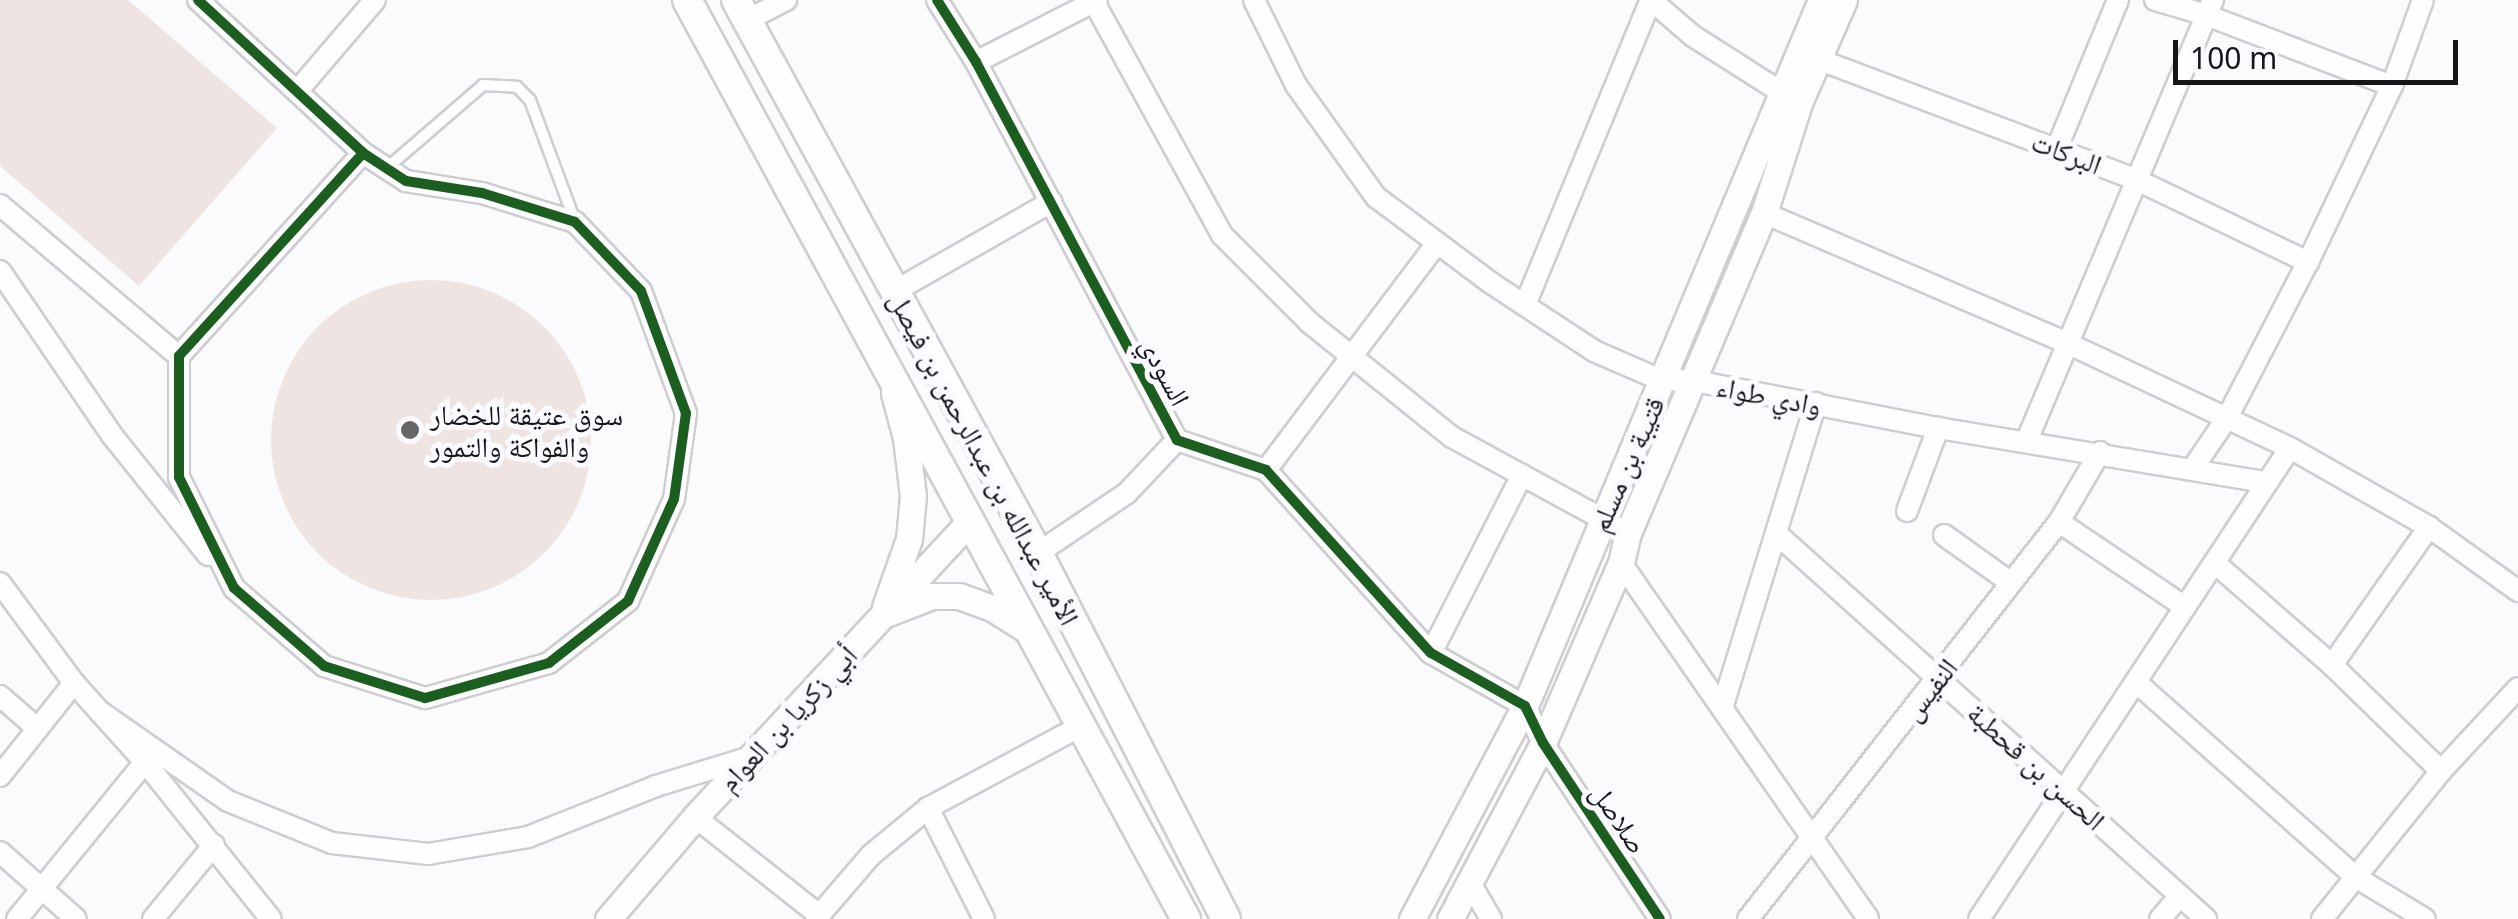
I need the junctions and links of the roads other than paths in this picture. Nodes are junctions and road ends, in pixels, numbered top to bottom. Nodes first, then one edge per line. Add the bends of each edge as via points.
1 (198, 0) edge
2 (375, 0) edge
3 (686, 0) edge
4 (786, 0) edge
5 (936, 0) edge
6 (1254, 0) edge
7 (1651, 0) edge
8 (1821, 0) edge
9 (1844, 0) edge
10 (2118, 0) edge
11 (2155, 0) edge
12 (2424, 0) edge
13 (1096, 1) edge
14 (2210, 7) edge
15 (742, 10) edge
16 (1820, 60) junction
17 (976, 62) junction
18 (2392, 86) junction
19 (299, 89) junction
20 (1791, 99) junction
21 (2057, 148) junction
22 (363, 152) junction
23 (386, 168) junction
24 (2137, 180) junction
25 (1051, 202) junction
26 (0, 206) edge
27 (1764, 213) junction
28 (575, 222) junction
29 (1436, 243) junction
30 (2308, 262) junction
31 (0, 271) edge
32 (895, 291) junction
33 (1525, 306) junction
34 (2068, 343) junction
35 (1349, 354) junction
36 (179, 356) junction
37 (887, 369) junction
38 (1690, 380) junction
39 (1663, 381) junction
40 (1816, 403) junction
41 (2227, 418) junction
42 (1938, 428) junction
43 (1177, 440) junction
44 (2027, 440) junction
45 (2290, 448) junction
46 (2100, 452) junction
47 (2193, 468) junction
48 (1266, 470) junction
49 (1522, 475) junction
50 (2264, 482) junction
51 (1907, 511) dead end
52 (1603, 516) junction
53 (970, 520) junction
54 (2059, 522) junction
55 (2429, 527) junction
56 (1628, 533) junction
57 (1778, 535) junction
58 (1944, 535) dead end
59 (1038, 552) junction
60 (2215, 562) junction
61 (1621, 563) junction
62 (2011, 583) junction
63 (0, 584) edge
64 (234, 588) junction
65 (2518, 590) edge
66 (2186, 607) junction
67 (881, 616) junction
68 (1030, 632) junction
69 (1431, 653) junction
70 (2332, 665) junction
71 (1938, 677) junction
72 (2136, 682) junction
73 (74, 683) junction
74 (2518, 688) edge
75 (0, 696) edge
76 (1723, 704) junction
77 (1525, 706) junction
78 (100, 712) junction
79 (1081, 726) junction
80 (38, 729) junction
81 (1543, 743) junction
82 (752, 757) junction
83 (145, 762) junction
84 (2441, 771) junction
85 (0, 776) edge
86 (2065, 790) junction
87 (928, 808) junction
88 (695, 817) junction
89 (1812, 837) junction
90 (214, 845) junction
91 (0, 852) edge
92 (2357, 878) junction
93 (1470, 883) junction
94 (42, 892) junction
95 (2180, 896) junction
96 (817, 917) edge
97 (17, 919) edge
98 (76, 919) edge
99 (153, 919) edge
100 (271, 919) edge
101 (608, 919) edge
102 (984, 919) edge
103 (1186, 919) edge
104 (1226, 919) edge
105 (1412, 919) edge
106 (1450, 919) edge
107 (1491, 919) edge
108 (1660, 919) edge
109 (1748, 919) edge
110 (1868, 919) edge
111 (1979, 919) edge
112 (2160, 919) edge
113 (2206, 919) edge
114 (2322, 919) edge
115 (2425, 919) edge

1 - 19 street
2 - 19 street
3 - 37 main road, الأمير عبدالله بن عبدالرحمن بن فيصل
4 - 15 street
5 - 17 street, السودي
6 - 29 street, وادي طواء via 1296,85 1376,198
7 - 20 street via 1692,36
7 - 33 street
8 - 20 street, قتيبة بن مسلم
9 - 16 street, قتيبة بن مسلم
10 - 21 street
11 - 14 street
12 - 18 street
13 - 17 street
13 - 35 street via 1222,236
14 - 18 street
14 - 24 street
15 - 32 main road, الأمير عبدالله بن عبدالرحمن بن فيصل
16 - 20 street, قتيبة بن مسلم
16 - 21 street, البركات
17 - 25 street, السودي
18 - 30 street
19 - 22 street
20 - 27 street, قتيبة بن مسلم
20 - 39 street, قتيبة بن مسلم
21 - 24 street, البركات
22 - 23 street
22 - 36 street
23 - 28 street via 406,181 482,193
23 - 28 lane via 483,85 517,87 530,100
24 - 30 street, البركات
24 - 34 street
25 - 32 street
25 - 43 street, السودي
26 - 36 street
27 - 34 street
27 - 38 street, قتيبة بن مسلم
28 - 64 street via 642,292 686,413 674,499 628,601 548,663 425,698 324,666
29 - 33 street, وادي طواء
29 - 35 street
30 - 41 street
31 - 64 street via 112,434
32 - 59 main road, الأمير عبدالله بن عبدالرحمن بن فيصل
33 - 39 street, وادي طواء via 1594,350
34 - 41 street
34 - 44 street
35 - 48 street
35 - 49 street via 1452,437
36 - 64 street via 180,477
37 - 53 main road, الأمير عبدالله بن عبدالرحمن بن فيصل
37 - 67 street, الأمير عبدالله بن عبدالرحمن بن فيصل via 906,438 912,496 908,538
38 - 39 street, وادي طواء
38 - 40 street, وادي طواء
38 - 56 street, قتيبة بن مسلم
39 - 52 street, قتيبة بن مسلم
40 - 42 street, وادي طواء
40 - 57 street
41 - 45 street
41 - 47 street
42 - 44 street, وادي طواء
42 - 51 street
43 - 48 street, السودي
43 - 59 street via 1127,493
44 - 46 street, وادي طواء
45 - 50 street
45 - 55 street
46 - 47 street, وادي طواء
46 - 54 street, النفيس
47 - 50 street, وادي طواء
48 - 69 street, السودي
49 - 52 street
49 - 69 street
50 - 60 street
52 - 56 street
52 - 77 street, قتيبة بن مسلم
53 - 67 street, أبي زكريا بن العوام
53 - 68 main road, الأمير عبدالله بن عبدالرحمن بن فيصل
54 - 62 street, النفيس
54 - 66 street
55 - 65 street
55 - 70 street
56 - 61 street, قتيبة بن مسلم
57 - 71 street, الحسن بن قحطبة
57 - 76 street
58 - 62 street
59 - 104 main road, الأمير عبدالله بن عبدالرحمن بن فيصل
60 - 66 street
60 - 70 street
61 - 76 street
61 - 81 street, قتيبة بن مسلم
62 - 71 street, النفيس
63 - 73 street
66 - 72 street
67 - 68 street, الأمير عبدالله بن عبدالرحمن بن فيصل via 932,596 960,596
67 - 82 street, أبي زكريا بن العوام
68 - 79 main road, الأمير عبدالله بن عبدالرحمن بن فيصل
69 - 77 street, السودي
70 - 84 street
71 - 86 street, الحسن بن قحطبة
71 - 89 street, النفيس
72 - 86 street
72 - 92 street
73 - 78 street
73 - 80 street
74 - 84 street
75 - 80 street
76 - 89 street
77 - 81 street
77 - 105 street, قتيبة بن مسلم
78 - 82 street via 228,801 332,842 428,854 528,837
78 - 83 street
79 - 87 street
79 - 103 main road, الأمير عبدالله بن عبدالرحمن بن فيصل
80 - 85 street
81 - 93 street, قتيبة بن مسلم
81 - 108 street, صلاصل
82 - 88 street, أبي زكريا بن العوام
83 - 90 street
83 - 94 street
84 - 92 street
86 - 95 street, الحسن بن قحطبة
86 - 111 street
87 - 96 street via 871,855
87 - 102 street
88 - 96 street
88 - 101 street, أبي زكريا بن العوام
89 - 109 street, النفيس
89 - 110 street
90 - 99 street
90 - 100 street
91 - 94 street
92 - 114 street
92 - 115 street
93 - 106 street, قتيبة بن مسلم
93 - 107 street
94 - 97 street
94 - 98 street
95 - 112 street
95 - 113 street, الحسن بن قحطبة

